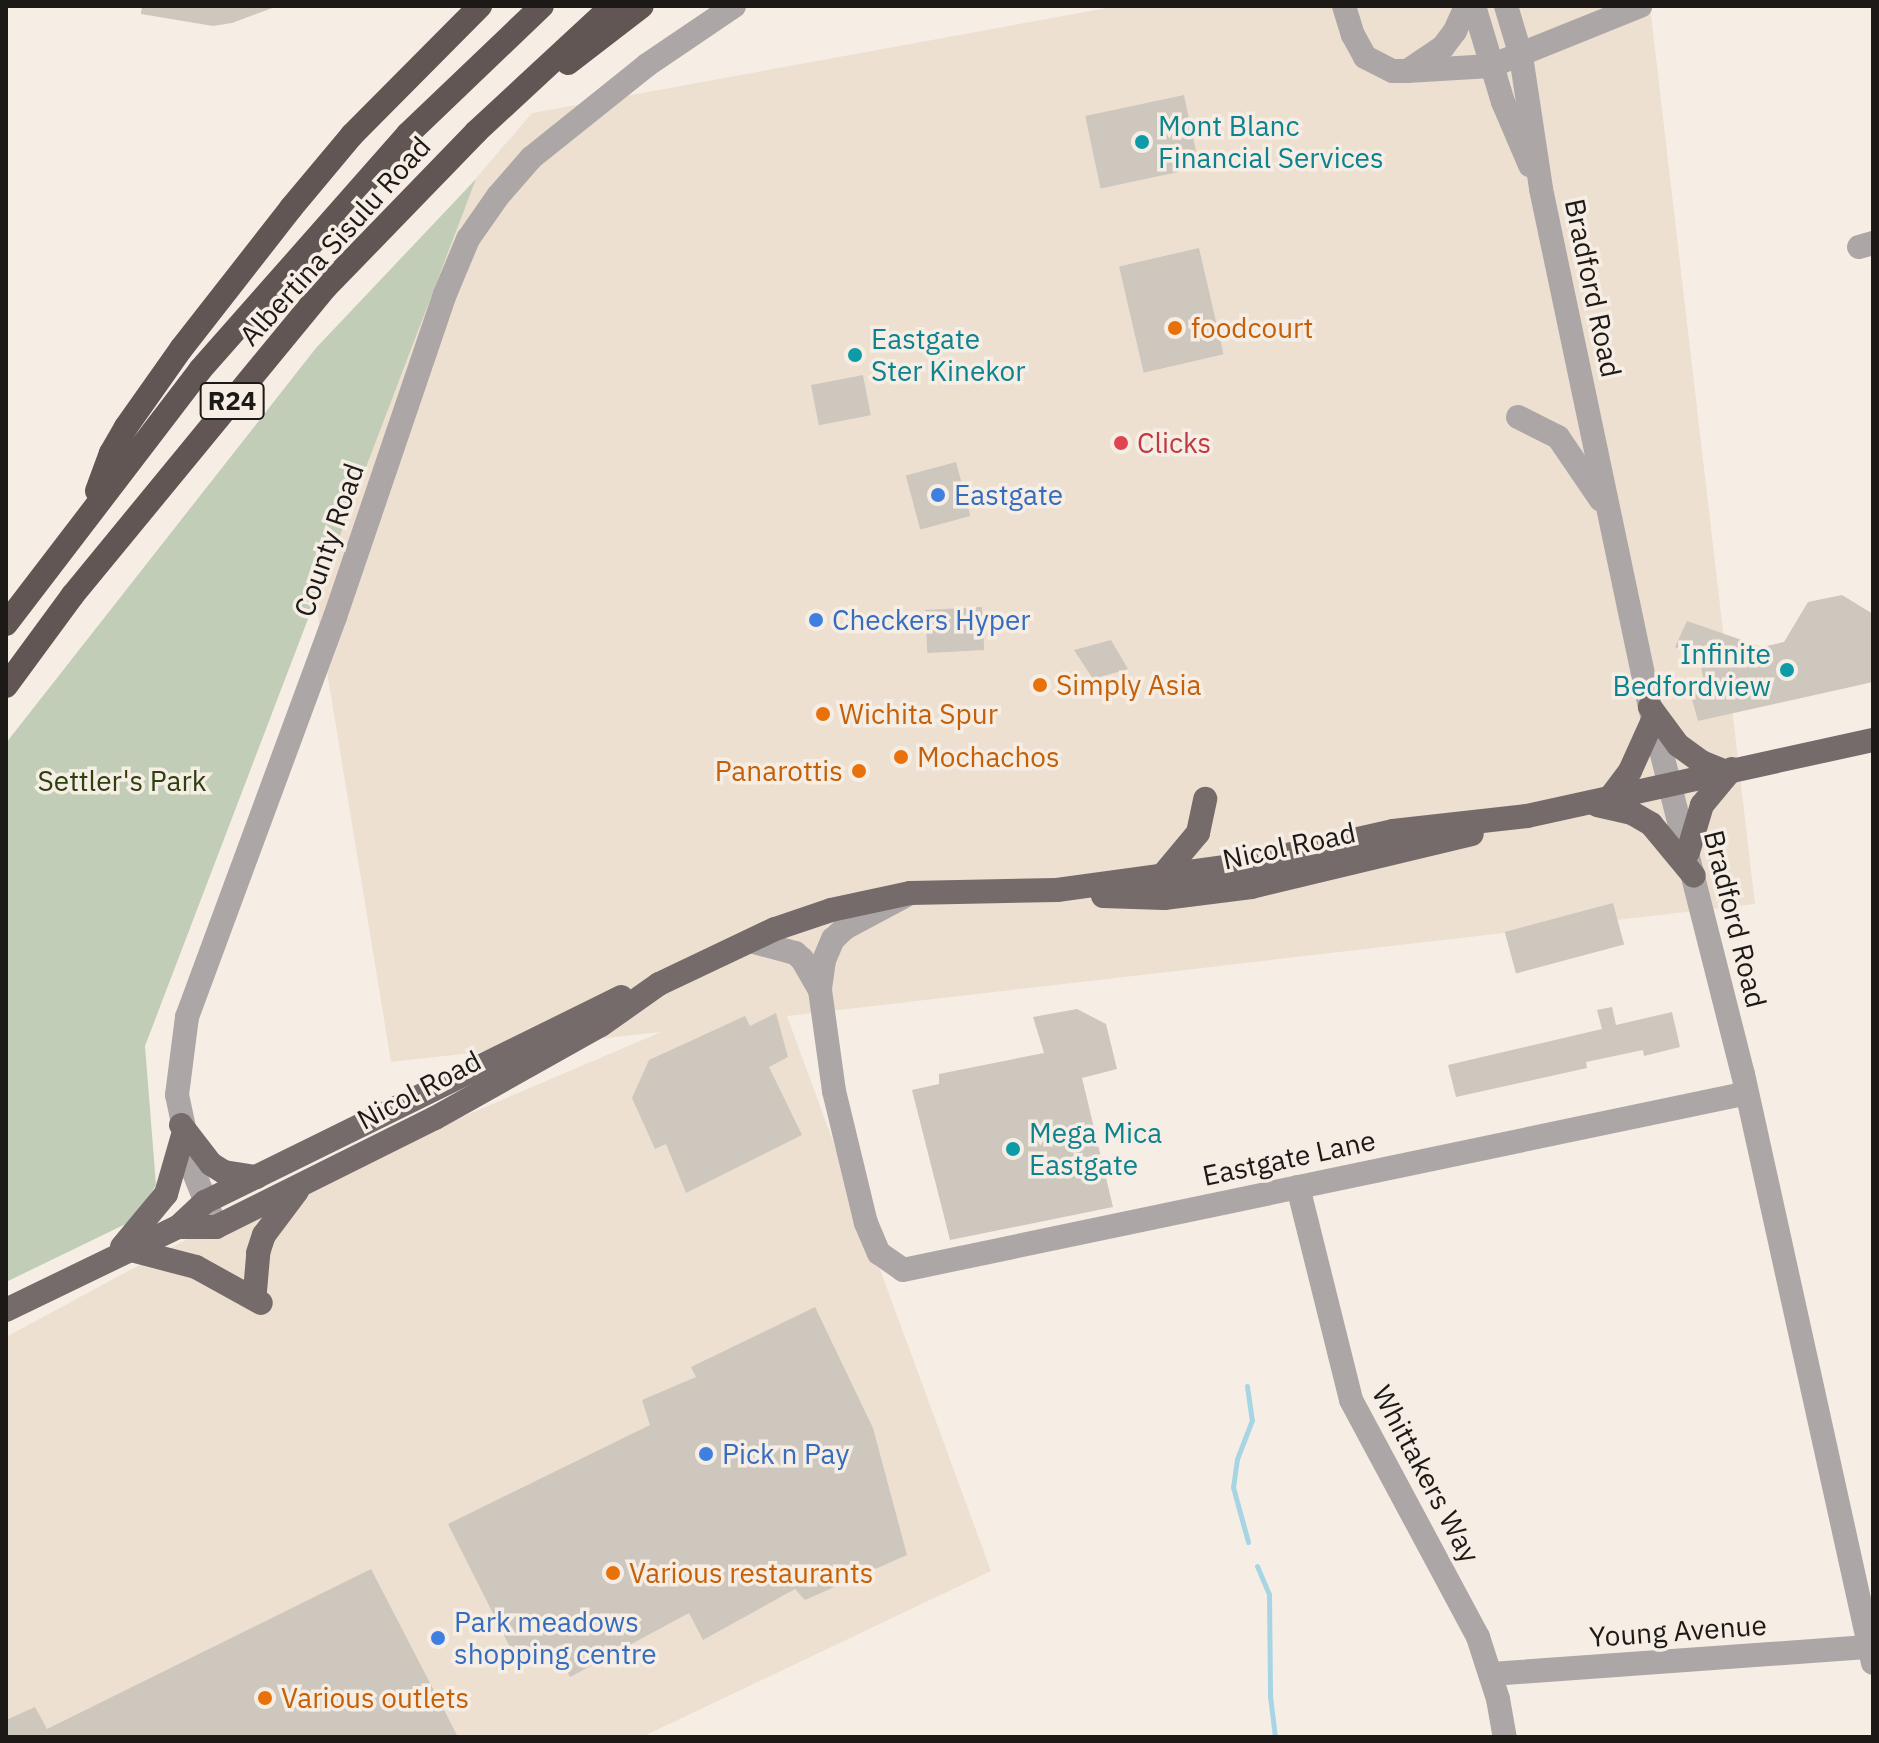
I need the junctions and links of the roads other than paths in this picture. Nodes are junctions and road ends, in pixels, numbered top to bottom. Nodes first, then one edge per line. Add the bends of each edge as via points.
1 (480, 6) edge
2 (542, 6) edge
3 (612, 6) edge
4 (642, 6) edge
5 (734, 6) edge
6 (1344, 6) edge
7 (1466, 6) edge
8 (1474, 6) edge
9 (1506, 6) edge
10 (1640, 6) edge
11 (1521, 56) junction
12 (1491, 66) junction
13 (1407, 71) junction
14 (476, 132) junction
15 (1541, 189) junction
16 (1518, 417) dead end
17 (92, 508) junction
18 (1610, 515) junction
19 (6, 624) edge
20 (6, 686) edge
21 (1651, 713) junction
22 (1873, 740) edge
23 (1727, 770) junction
24 (1671, 785) junction
25 (1205, 799) dead end
26 (1599, 801) junction
27 (1527, 816) junction
28 (1688, 852) junction
29 (1162, 876) junction
30 (1694, 876) junction
31 (1057, 890) junction
32 (910, 893) junction
33 (750, 941) junction
34 (820, 990) junction
35 (643, 995) junction
36 (1747, 1093) junction
37 (182, 1130) junction
38 (257, 1177) junction
39 (306, 1180) junction
40 (1298, 1187) junction
41 (205, 1202) junction
42 (178, 1227) junction
43 (216, 1227) junction
44 (121, 1252) junction
45 (6, 1310) edge
46 (1871, 1655) edge
47 (1491, 1674) junction
48 (1505, 1737) edge

1 - 17 highway via 352,135 203,320 126,427
2 - 17 highway, Albertina Sisulu Road / R24 via 408,134 200,370
3 - 14 highway, Albertina Sisulu Road / R24
4 - 14 highway
5 - 37 street, County Road via 647,65 541,148 468,239 187,1017 177,1073
6 - 13 street via 1365,57 1393,71
7 - 13 street via 1443,47
8 - 12 street, Bradford Road
9 - 11 street, Bradford Road
10 - 11 street
11 - 12 street
11 - 15 street, Bradford Road
12 - 13 street
12 - 15 street, Bradford Road
14 - 20 highway, Albertina Sisulu Road / R24 via 326,287 72,596
15 - 18 street, Bradford Road
16 - 18 street via 1558,437
17 - 19 highway, Albertina Sisulu Road / R24
18 - 21 street, Bradford Road
21 - 23 main road via 1678,745
21 - 24 street, Bradford Road
21 - 26 main road via 1630,771
22 - 23 main road, Nicol Road
23 - 24 main road, Nicol Road
23 - 28 main road via 1702,805
24 - 26 main road, Nicol Road
24 - 28 street, Bradford Road
25 - 29 main road via 1198,833
26 - 27 main road, Nicol Road
26 - 30 main road via 1651,824
27 - 29 main road, Nicol Road via 1393,831 1247,864
27 - 31 main road, Nicol Road via 1251,887 1164,898
28 - 30 street, Bradford Road
29 - 31 main road, Nicol Road
30 - 36 street, Bradford Road
31 - 32 main road, Nicol Road
32 - 33 main road, Nicol Road via 831,910
32 - 34 street, Eastgate Lane via 833,939
33 - 34 street via 795,953
33 - 35 main road, Nicol Road
34 - 40 street, Eastgate Lane via 834,1091 870,1235 879,1253 903,1270
35 - 38 main road, Nicol Road via 612,1001
35 - 39 main road, Nicol Road via 601,1025 435,1118
36 - 40 street, Eastgate Lane
36 - 46 street, Bradford Road
37 - 38 main road via 211,1164 224,1172
37 - 41 street, County Road
37 - 44 main road via 166,1194
38 - 41 main road, Nicol Road
39 - 43 main road, Nicol Road
39 - 44 main road via 264,1235 258,1253 258,1297 196,1267
40 - 47 street, Whittakers Way via 1351,1400 1478,1637
41 - 42 main road, Nicol Road
41 - 43 street, County Road
42 - 43 main road
42 - 44 main road
44 - 45 main road
46 - 47 street, Young Avenue
47 - 48 street, Whittakers Way

